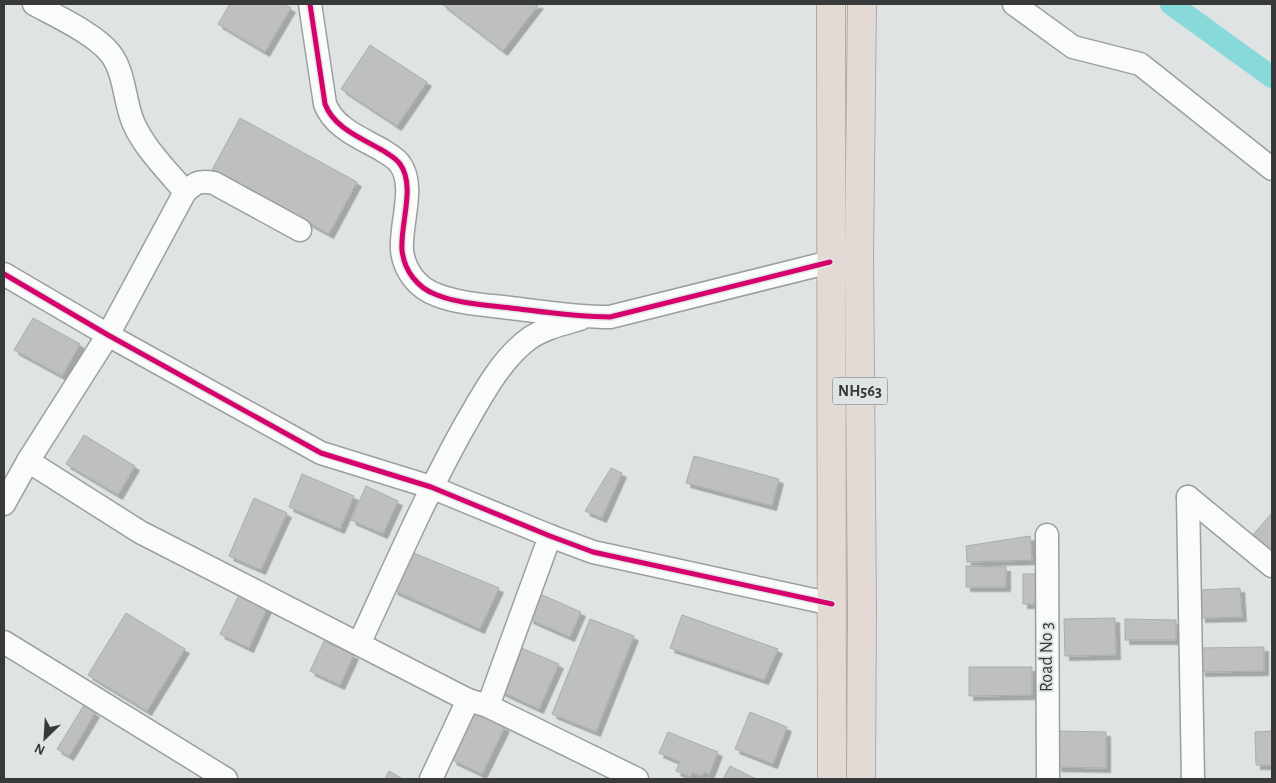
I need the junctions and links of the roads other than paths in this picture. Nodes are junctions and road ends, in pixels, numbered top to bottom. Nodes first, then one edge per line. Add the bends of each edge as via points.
1 (34, 4) edge
2 (310, 4) edge
3 (831, 4) edge
4 (862, 4) edge
5 (1014, 4) edge
6 (1272, 169) edge
7 (185, 192) junction
8 (300, 230) dead end
9 (830, 262) junction
10 (4, 274) edge
11 (588, 317) junction
12 (108, 335) junction
13 (28, 460) junction
14 (431, 487) junction
15 (4, 504) edge
16 (1047, 535) dead end
17 (550, 536) junction
18 (1272, 566) edge
19 (832, 604) junction
20 (4, 642) edge
21 (359, 644) junction
22 (478, 703) junction
23 (226, 779) edge
24 (431, 779) edge
25 (637, 779) edge
26 (832, 779) edge
27 (861, 779) edge
28 (1048, 779) edge
29 (1193, 779) edge

1 - 7 street via 94,39 110,53 140,135
2 - 11 street via 328,111 343,128 400,163 406,175 402,249 406,268 416,282 435,295 462,302
3 - 9 highway, NH563
4 - 27 highway, NH563 via 859,255
5 - 6 street via 1073,47 1140,64
7 - 8 street via 204,181 214,184
7 - 12 street
9 - 11 street via 632,313
9 - 19 highway, NH563
10 - 12 street
11 - 14 street via 530,338 512,354 483,393
12 - 13 street
12 - 14 street via 321,453
13 - 15 street
13 - 21 street via 140,532
14 - 17 street
14 - 21 street
16 - 28 street, Road No 3
17 - 19 street via 593,552
17 - 22 street
18 - 29 street via 1188,497
19 - 26 highway, NH563
20 - 23 street
21 - 22 street
22 - 24 street
22 - 25 street

